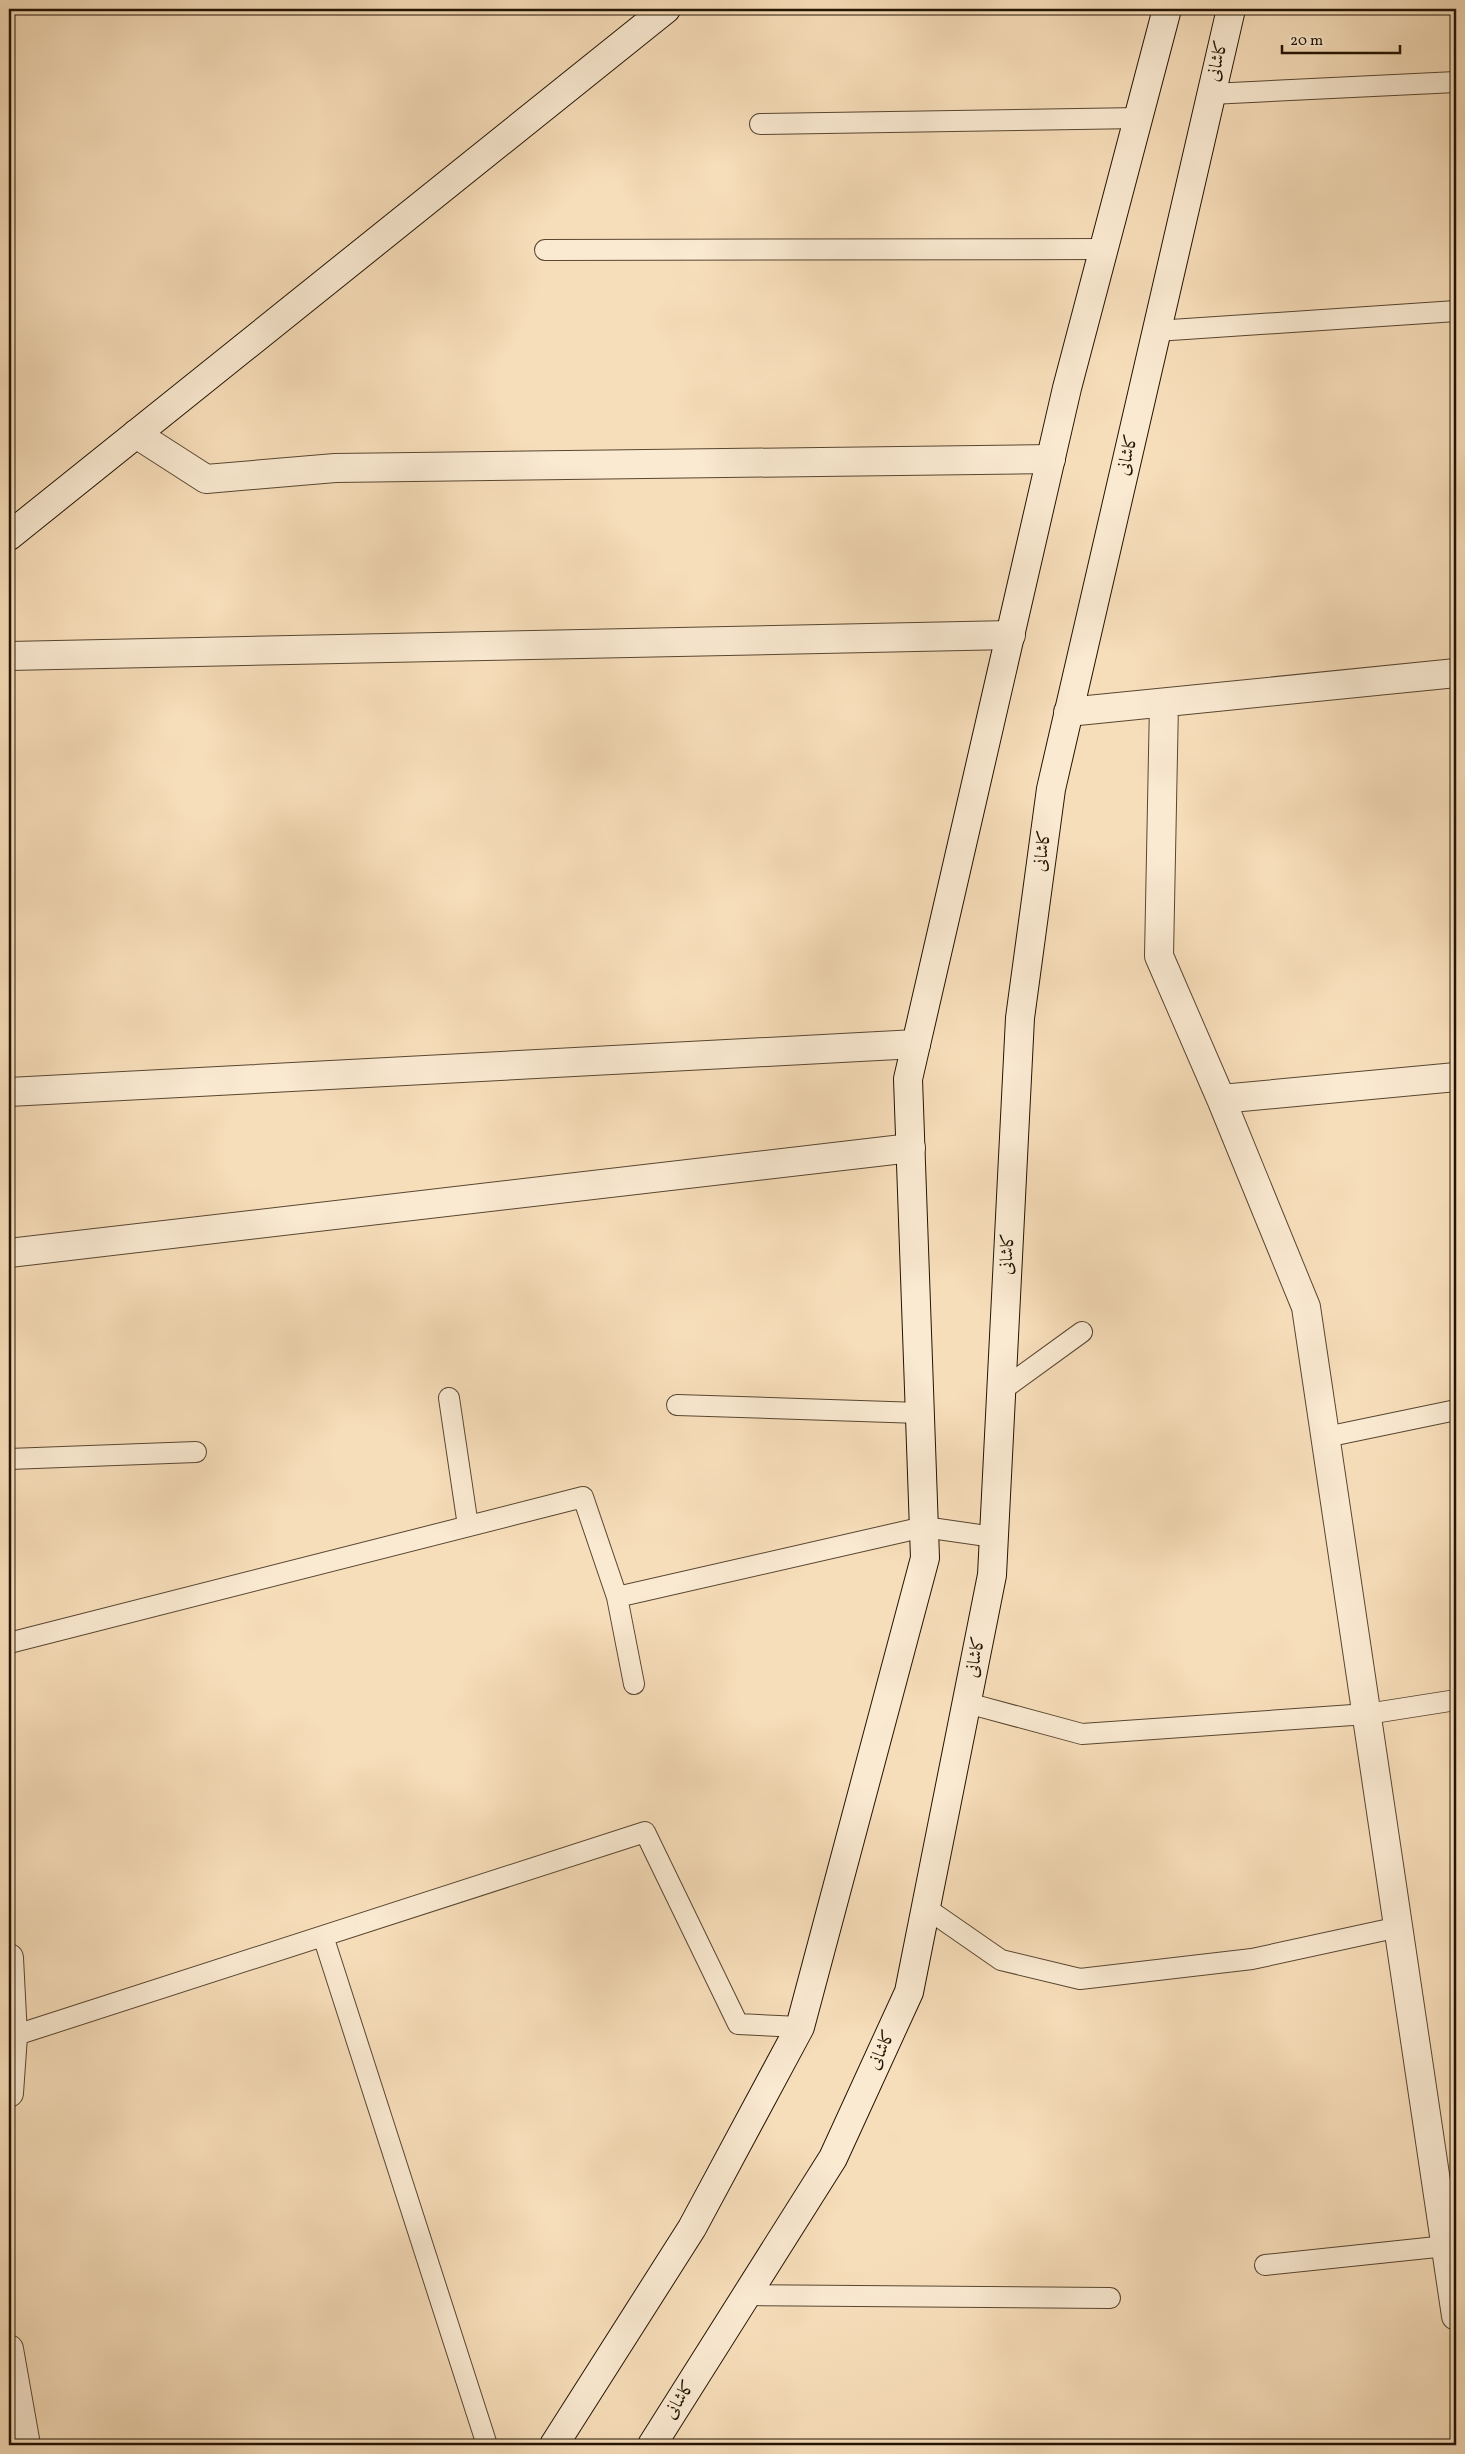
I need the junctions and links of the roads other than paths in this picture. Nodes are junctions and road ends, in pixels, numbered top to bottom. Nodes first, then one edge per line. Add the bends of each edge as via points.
1 (666, 9) edge
2 (1167, 9) edge
3 (1231, 9) edge
4 (1456, 82) edge
5 (1211, 94) junction
6 (1139, 118) junction
7 (760, 124) dead end
8 (1105, 249) junction
9 (545, 250) dead end
10 (1456, 311) edge
11 (1156, 331) junction
12 (136, 434) junction
13 (1051, 459) junction
14 (9, 536) edge
15 (1011, 636) junction
16 (9, 656) edge
17 (1456, 673) edge
18 (1164, 703) junction
19 (1068, 712) junction
20 (916, 1044) junction
21 (1456, 1077) edge
22 (9, 1092) edge
23 (1221, 1099) junction
24 (911, 1148) junction
25 (9, 1253) edge
26 (1082, 1332) dead end
27 (1002, 1390) junction
28 (449, 1398) dead end
29 (677, 1405) dead end
30 (1456, 1410) edge
31 (920, 1413) junction
32 (1326, 1437) junction
33 (196, 1452) dead end
34 (9, 1459) edge
35 (468, 1526) junction
36 (924, 1527) junction
37 (994, 1537) junction
38 (618, 1597) junction
39 (9, 1643) edge
40 (634, 1684) dead end
41 (1456, 1700) edge
42 (966, 1702) junction
43 (1367, 1714) junction
44 (926, 1908) junction
45 (1399, 1927) junction
46 (323, 1936) junction
47 (9, 1958) edge
48 (800, 2027) junction
49 (13, 2036) junction
50 (9, 2093) edge
51 (1446, 2246) junction
52 (1265, 2265) dead end
53 (746, 2295) junction
54 (1110, 2298) dead end
55 (1456, 2316) edge
56 (9, 2349) edge
57 (26, 2445) edge
58 (487, 2445) edge
59 (554, 2445) edge
60 (652, 2445) edge

1 - 12 street
2 - 6 street
3 - 5 street, کاشانی
4 - 5 lane
5 - 11 street, کاشانی
6 - 7 lane
6 - 8 street
8 - 9 lane
8 - 13 street
10 - 11 lane
11 - 19 street, کاشانی
12 - 13 street via 206,479 334,468
12 - 14 street
13 - 15 street
15 - 16 street
15 - 20 street
17 - 18 street
18 - 19 street
18 - 23 street via 1159,956
19 - 27 street, کاشانی via 1051,789 1020,1018
20 - 22 street
20 - 24 street via 908,1079
21 - 23 street
23 - 32 street via 1306,1307
24 - 25 street
24 - 31 street
26 - 27 lane
27 - 37 street, کاشانی
28 - 35 lane
29 - 31 lane
30 - 32 lane
31 - 36 street
32 - 43 street
33 - 34 lane
35 - 38 lane via 583,1497
35 - 39 lane
36 - 37 lane
36 - 38 lane
36 - 48 street via 925,1558
37 - 42 street, کاشانی via 992,1575
38 - 40 lane
41 - 43 lane
42 - 43 lane via 1082,1734
42 - 44 street, کاشانی
43 - 45 street
44 - 45 lane via 1001,1960 1080,1979 1252,1959
44 - 53 street, کاشانی via 908,1992 833,2158
45 - 51 street
46 - 48 lane via 645,1832 738,2024
46 - 49 lane
46 - 58 lane
47 - 49 street
48 - 59 street via 692,2228
49 - 50 street
51 - 52 lane
51 - 55 street
53 - 54 lane
53 - 60 street, کاشانی
56 - 57 street

